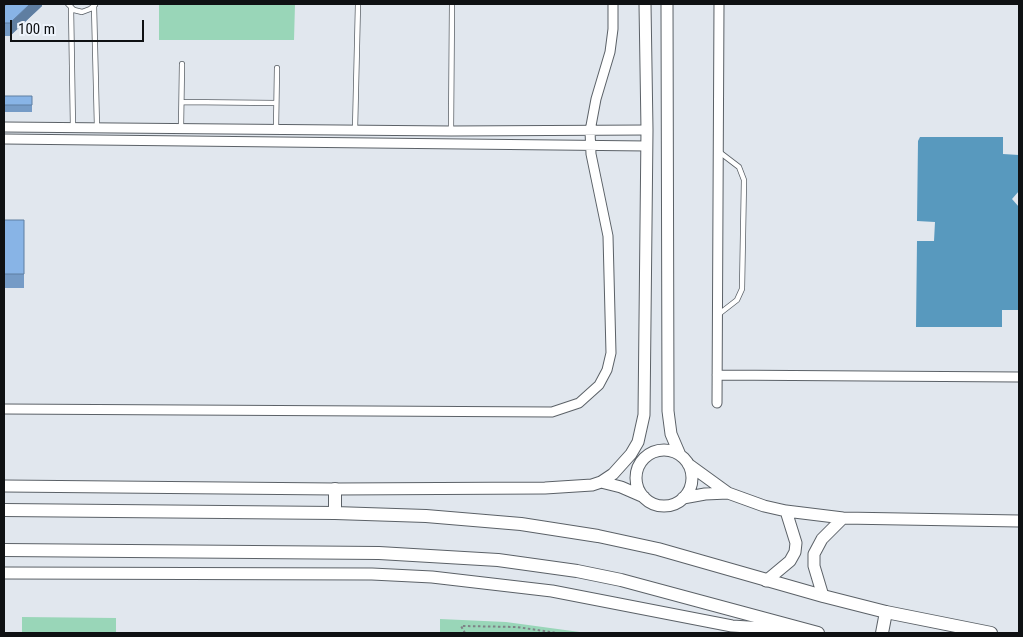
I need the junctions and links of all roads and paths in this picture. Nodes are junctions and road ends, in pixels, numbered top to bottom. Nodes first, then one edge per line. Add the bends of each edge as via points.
1 (358, 4) edge
2 (452, 4) edge
3 (613, 4) edge
4 (645, 4) edge
5 (667, 4) edge
6 (719, 4) edge
7 (95, 5) edge
8 (69, 6) edge
9 (182, 64) dead end
10 (277, 68) dead end
11 (182, 102) junction
12 (276, 103) junction
13 (4, 127) edge
14 (73, 128) junction
15 (97, 128) junction
16 (181, 128) junction
17 (276, 129) junction
18 (355, 130) junction
19 (451, 130) junction
20 (647, 130) junction
21 (590, 131) junction
22 (4, 139) edge
23 (590, 145) junction
24 (646, 146) junction
25 (718, 150) junction
26 (717, 314) junction
27 (717, 375) junction
28 (1019, 378) edge
29 (717, 403) dead end
30 (4, 409) edge
31 (631, 454) junction
32 (680, 455) junction
33 (642, 461) junction
34 (688, 464) junction
35 (602, 482) junction
36 (4, 486) edge
37 (335, 489) junction
38 (728, 493) junction
39 (644, 497) junction
40 (683, 498) junction
41 (4, 510) edge
42 (786, 511) junction
43 (335, 513) junction
44 (843, 518) junction
45 (1019, 521) edge
46 (4, 550) edge
47 (4, 573) edge
48 (766, 581) junction
49 (823, 596) junction
50 (886, 612) junction
51 (812, 632) edge
52 (465, 633) edge
53 (557, 633) edge
54 (882, 633) edge
55 (991, 633) edge

1 - 18 lane
2 - 19 lane
3 - 21 street via 610,52
4 - 20 street
5 - 32 street via 668,411 671,434
6 - 25 street
7 - 8 lane via 82,12
7 - 15 lane
8 - 14 lane
9 - 11 lane
10 - 12 lane
11 - 12 lane
11 - 16 lane
12 - 17 lane
13 - 14 street
14 - 15 street
15 - 16 street
16 - 17 street
17 - 18 street
18 - 19 street
19 - 21 street
20 - 21 street
20 - 24 street
21 - 23 street
22 - 23 street
23 - 24 street
23 - 30 street via 608,236 611,353 607,370 598,384 586,398 570,407 552,412
24 - 31 street via 644,415 642,429
25 - 26 street
25 - 26 lane via 741,171 744,194 742,289 737,300
26 - 27 street
27 - 28 street
27 - 29 street
31 - 33 street
31 - 35 street
32 - 33 street via 662,450
32 - 34 street
33 - 39 street via 636,480
34 - 38 street
34 - 40 street via 692,482
35 - 37 street via 560,488
35 - 39 street
36 - 37 street
37 - 43 main road
38 - 40 street
38 - 42 street
39 - 40 street via 660,505 673,504
41 - 43 main road
42 - 44 street
42 - 48 street via 796,543 795,552 790,562
43 - 48 main road via 474,519 568,531 658,549
44 - 45 street
44 - 49 street via 814,554 814,566
46 - 51 main road via 379,553 498,560 621,580
47 - 51 street via 432,577 552,591 732,626
48 - 49 main road
49 - 50 main road
50 - 54 main road
50 - 55 main road
52 - 53 path via 461,626 517,627

